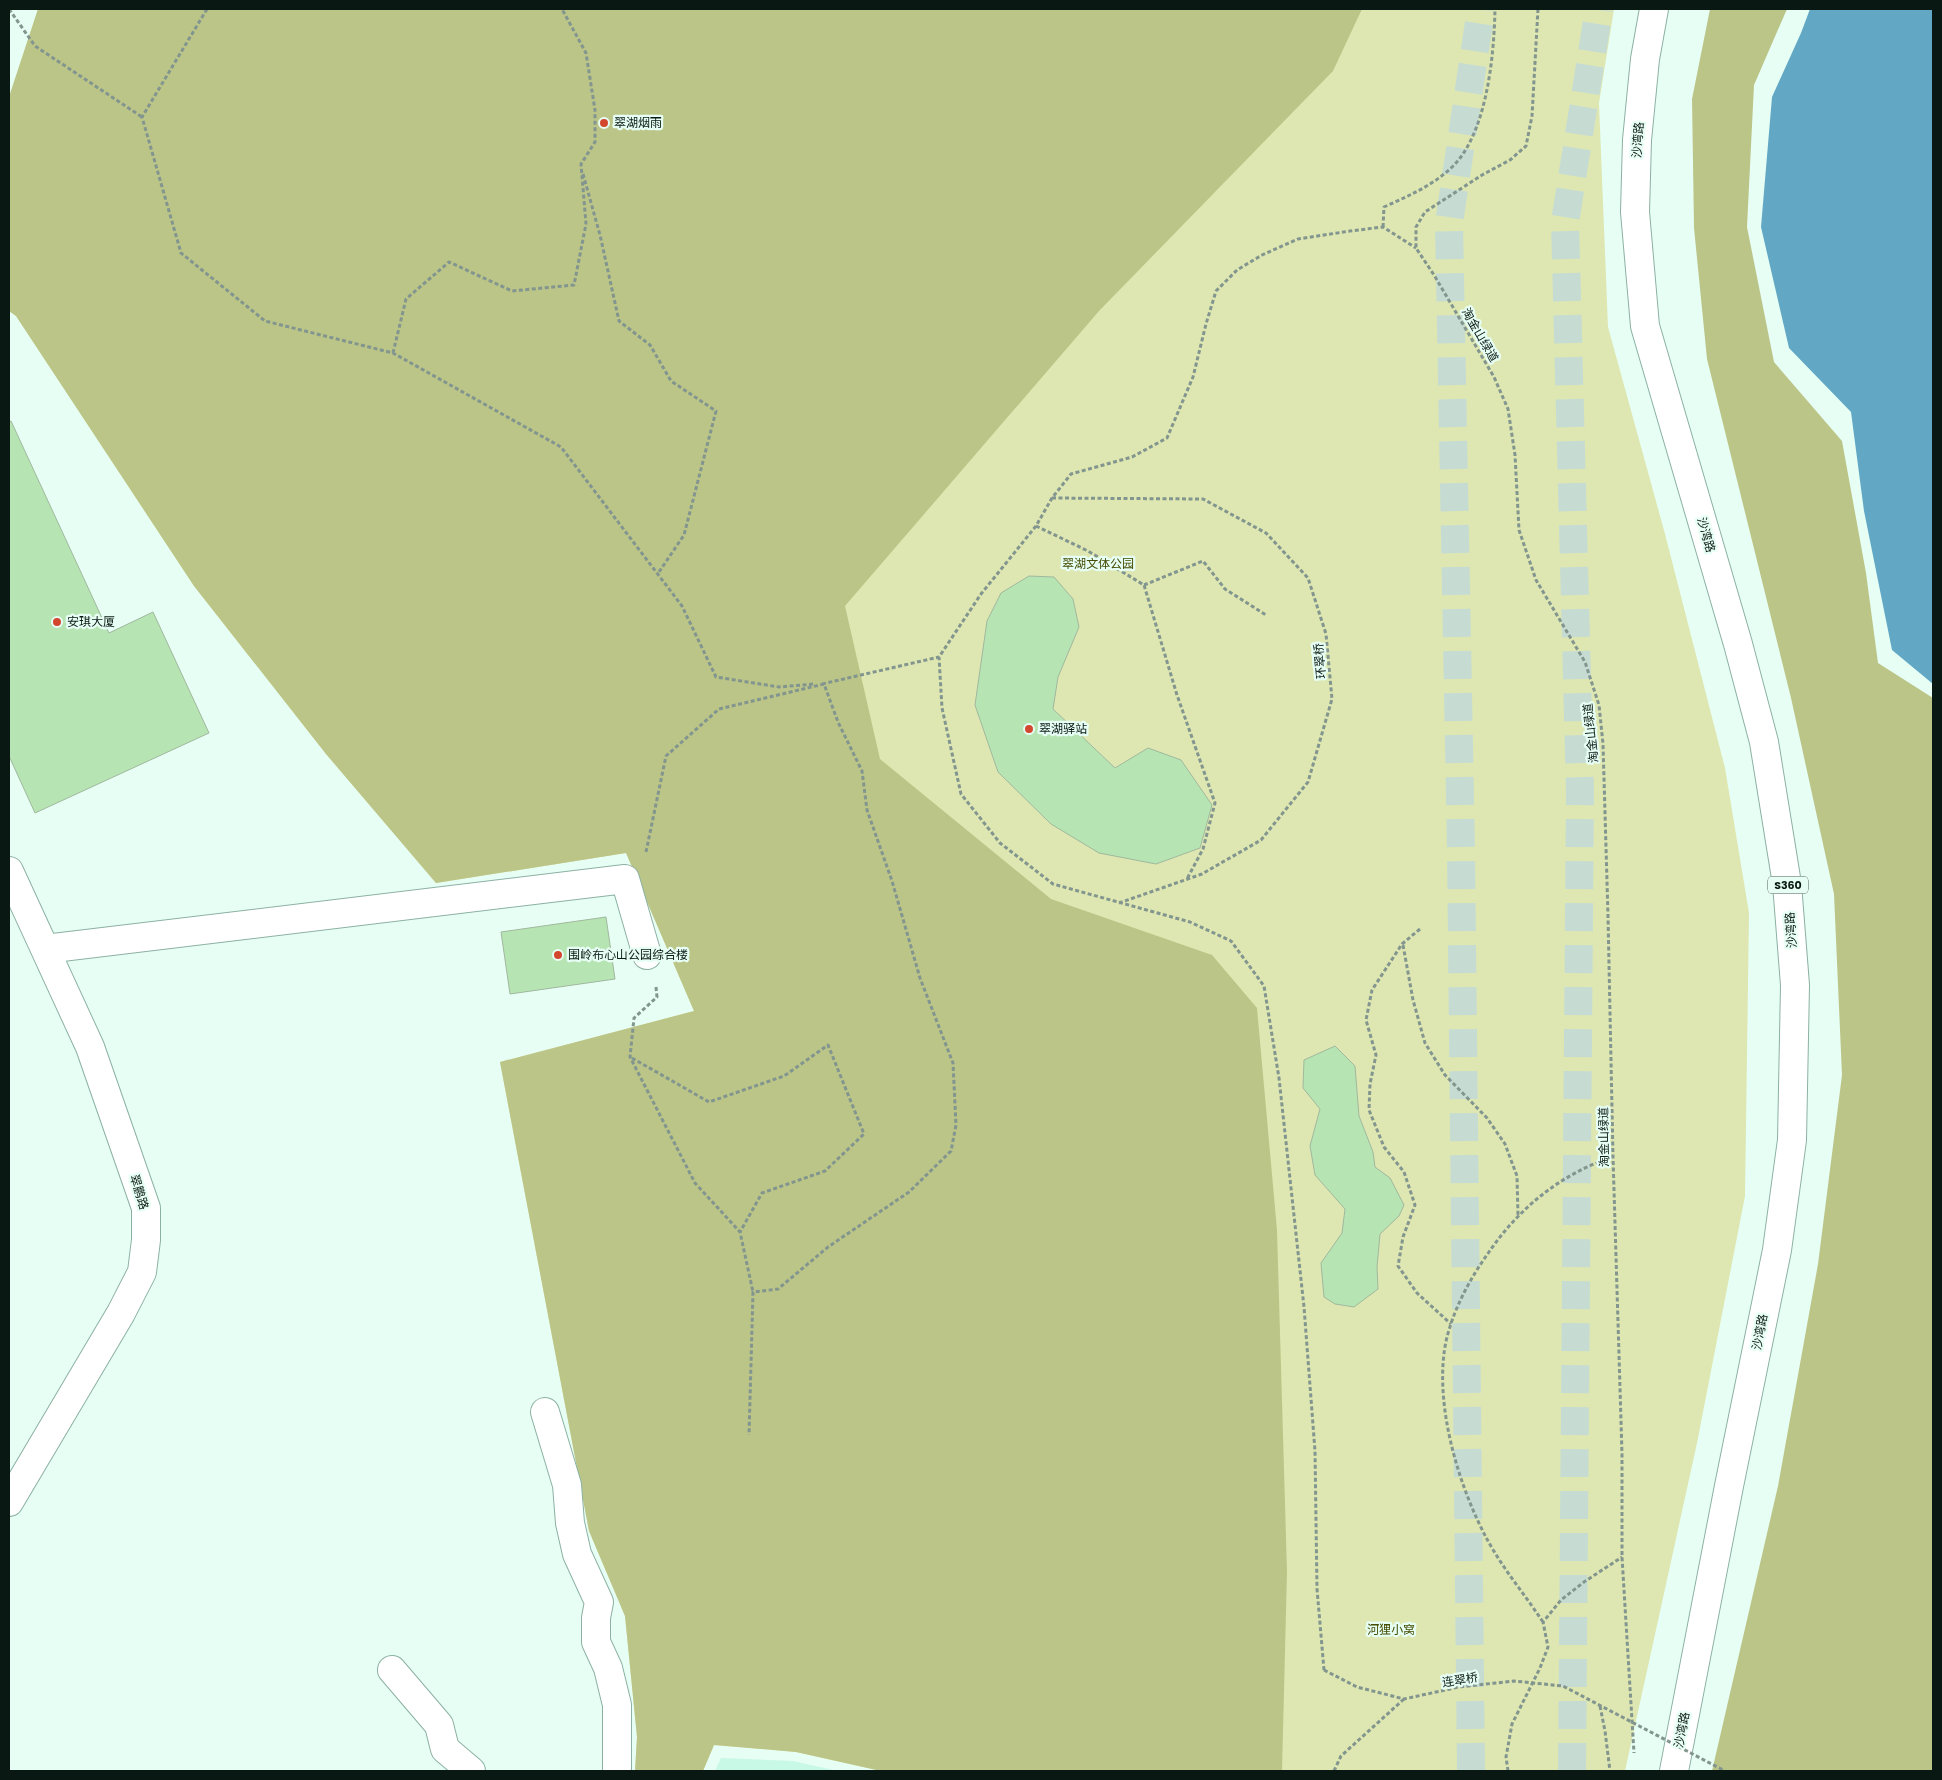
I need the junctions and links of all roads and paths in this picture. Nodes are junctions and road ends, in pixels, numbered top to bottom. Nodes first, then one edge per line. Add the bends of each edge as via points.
1 (9, 9) edge
2 (207, 9) edge
3 (562, 9) edge
4 (1495, 9) edge
5 (1538, 9) edge
6 (1654, 9) edge
7 (142, 117) junction
8 (580, 164) junction
9 (1383, 227) junction
10 (1416, 248) junction
11 (394, 353) junction
12 (1052, 498) junction
13 (1036, 526) junction
14 (657, 575) junction
15 (1144, 586) junction
16 (1266, 615) dead end
17 (939, 657) junction
18 (824, 684) junction
19 (646, 860) dead end
20 (9, 871) edge
21 (1187, 879) junction
22 (1118, 904) junction
23 (1420, 929) dead end
24 (1402, 944) junction
25 (45, 949) junction
26 (651, 966) joint
27 (630, 1057) junction
28 (1613, 1157) junction
29 (1518, 1216) junction
30 (740, 1232) junction
31 (753, 1292) junction
32 (1451, 1324) junction
33 (546, 1412) dead end
34 (749, 1435) dead end
35 (9, 1502) edge
36 (1622, 1557) junction
37 (1543, 1622) junction
38 (392, 1670) dead end
39 (1404, 1699) junction
40 (1600, 1706) junction
41 (1634, 1753) dead end
42 (470, 1771) edge
43 (617, 1771) edge
44 (1334, 1771) edge
45 (1508, 1771) edge
46 (1610, 1771) edge
47 (1674, 1771) edge
48 (1725, 1771) edge

1 - 7 path via 35,46
2 - 7 path
3 - 8 path via 586,53 595,110 595,142
4 - 9 path via 1482,111 1470,144 1451,168 1420,192 1384,207
5 - 10 path via 1532,116 1526,146 1510,160 1425,212 1416,227
6 - 47 street, 沙湾路 / S360 via 1637,140 1635,212 1645,326 1764,742 1787,884 1795,985 1792,1140 1777,1250
7 - 11 path via 181,253 265,321
8 - 11 path via 586,224 574,285 512,291 449,262 406,299
8 - 14 path via 619,321 650,345 671,381 716,411 684,535
9 - 10 path
9 - 12 path via 1298,239 1262,254 1237,270 1216,291 1193,378 1167,438 1132,456 1071,474
10 - 28 path, 淘金山绿道 via 1494,377 1508,409 1520,530 1536,580 1585,662 1599,705 1603,744
11 - 14 path via 561,447
12 - 13 path
12 - 21 path, 环翠桥 via 1203,499 1266,533 1308,578 1326,634 1332,699 1308,782 1261,840 1202,874
13 - 15 path via 1088,550
13 - 17 path via 981,594
14 - 18 path via 682,606 716,678 779,687
15 - 16 path via 1203,561 1226,588
15 - 21 path via 1214,803 1203,849
17 - 18 path
17 - 22 path via 942,708 960,794 1000,843 1053,884
18 - 19 path via 719,709 666,756
18 - 31 path via 862,771 867,810 920,978 953,1063 956,1125 951,1151 909,1192 828,1247 778,1288
20 - 25 street, 翠鹏路
21 - 22 path, 环翠桥
22 - 39 path, 连翠桥, bridge via 1190,922 1231,942 1264,986 1280,1078 1304,1306 1315,1451 1317,1589 1324,1670 1357,1687
23 - 24 path
24 - 29 path via 1425,1044 1445,1075 1487,1118 1505,1144 1517,1176
24 - 32 path via 1372,990 1366,1020 1376,1055 1369,1110 1384,1148 1404,1172 1415,1205 1403,1237 1398,1266 1417,1293
25 - 26 street via 625,879
25 - 35 street, 翠鹏路 via 90,1047 146,1208 146,1240 142,1272 121,1313
26 - 27 path via 656,997 634,1018
27 - 30 path via 695,1183
27 - 30 path via 709,1102 784,1076 828,1044 864,1134 825,1171 762,1193
28 - 29 path via 1571,1174
28 - 36 path, 淘金山绿道
29 - 32 path via 1494,1243 1475,1272
30 - 31 path
31 - 34 path
32 - 37 path via 1442,1384 1458,1469 1471,1507 1489,1542
33 - 43 street via 567,1485 577,1554 599,1602 596,1642 608,1668 617,1705
36 - 37 path via 1561,1600
36 - 41 path, 淘金山绿道
37 - 45 path via 1548,1648 1512,1724 1506,1757
38 - 42 street via 439,1725 445,1749
39 - 40 path, 连翠桥, bridge via 1514,1681 1563,1686
39 - 44 path via 1341,1756
40 - 46 path
40 - 48 path, 连翠桥, bridge

